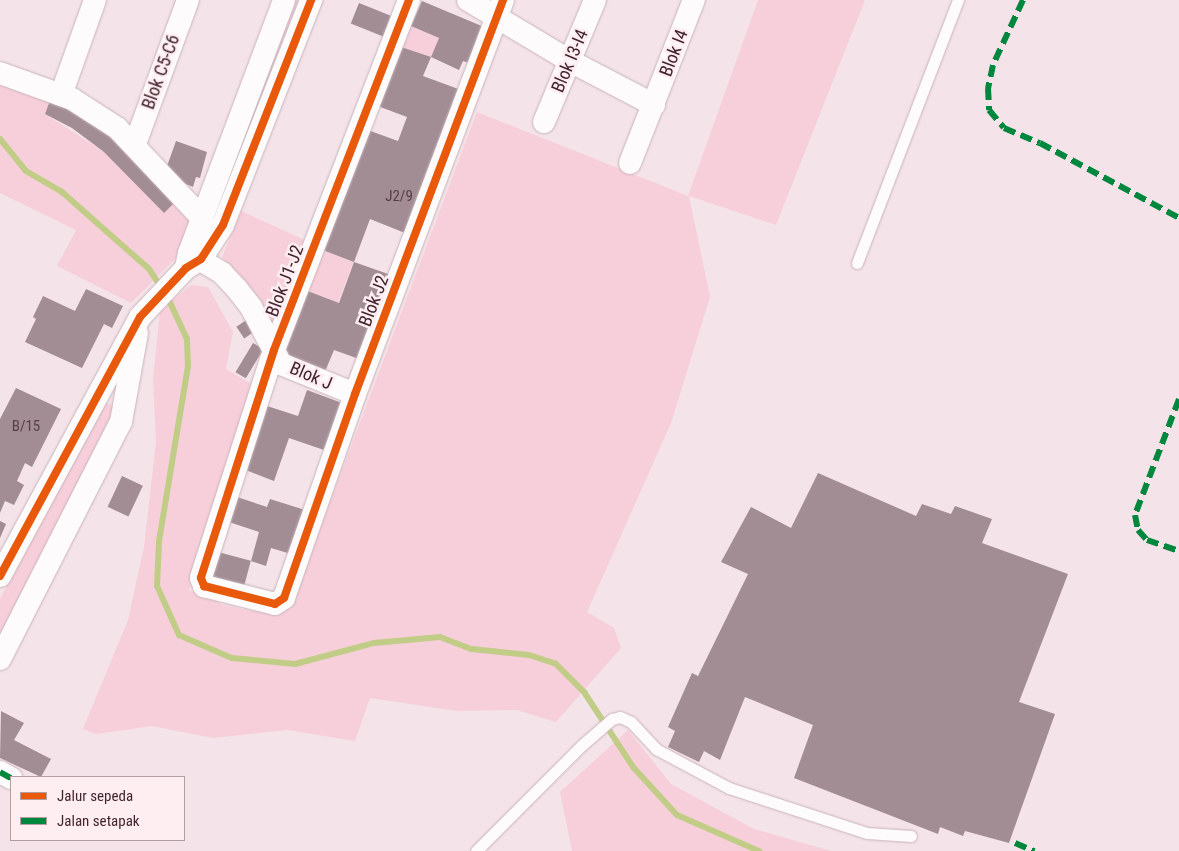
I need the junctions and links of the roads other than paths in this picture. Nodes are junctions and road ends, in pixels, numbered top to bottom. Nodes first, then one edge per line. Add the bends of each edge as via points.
1 (95, 0) edge
2 (188, 0) edge
3 (284, 0) edge
4 (311, 0) edge
5 (409, 0) edge
6 (468, 0) edge
7 (595, 0) edge
8 (694, 0) edge
9 (958, 0) edge
10 (499, 8) edge
11 (570, 61) junction
12 (0, 73) edge
13 (61, 95) junction
14 (654, 105) junction
15 (544, 122) dead end
16 (134, 144) junction
17 (630, 163) dead end
18 (202, 218) junction
19 (857, 263) dead end
20 (189, 264) junction
21 (140, 318) junction
22 (274, 350) junction
23 (98, 391) junction
24 (355, 394) junction
25 (125, 404) junction
26 (0, 576) edge
27 (284, 598) joint
28 (0, 659) edge
29 (911, 836) dead end
30 (476, 851) edge

1 - 13 street
2 - 16 street, Blok C5-C6
3 - 18 street
4 - 20 street via 230,209
5 - 22 street, Blok J1-J2
6 - 10 street
7 - 11 street, Blok I3-I4
8 - 14 street, Blok I4
9 - 19 lane
10 - 11 street
10 - 24 street, Blok J2
11 - 14 street
11 - 15 street, Blok I3-I4
12 - 13 street
13 - 16 street via 99,116
14 - 17 street, Blok I4
16 - 18 street
18 - 20 street
20 - 21 street
20 - 22 street, Blok J via 222,273 251,307
21 - 23 street
21 - 25 street
22 - 24 street, Blok J via 281,364
22 - 27 street, Blok J1-J2 via 201,578 204,586 275,604
23 - 25 lane
23 - 26 street
24 - 27 street, Blok J2
25 - 28 street via 121,422
29 - 30 lane via 867,833 729,788 656,748 626,718 612,719 582,745

